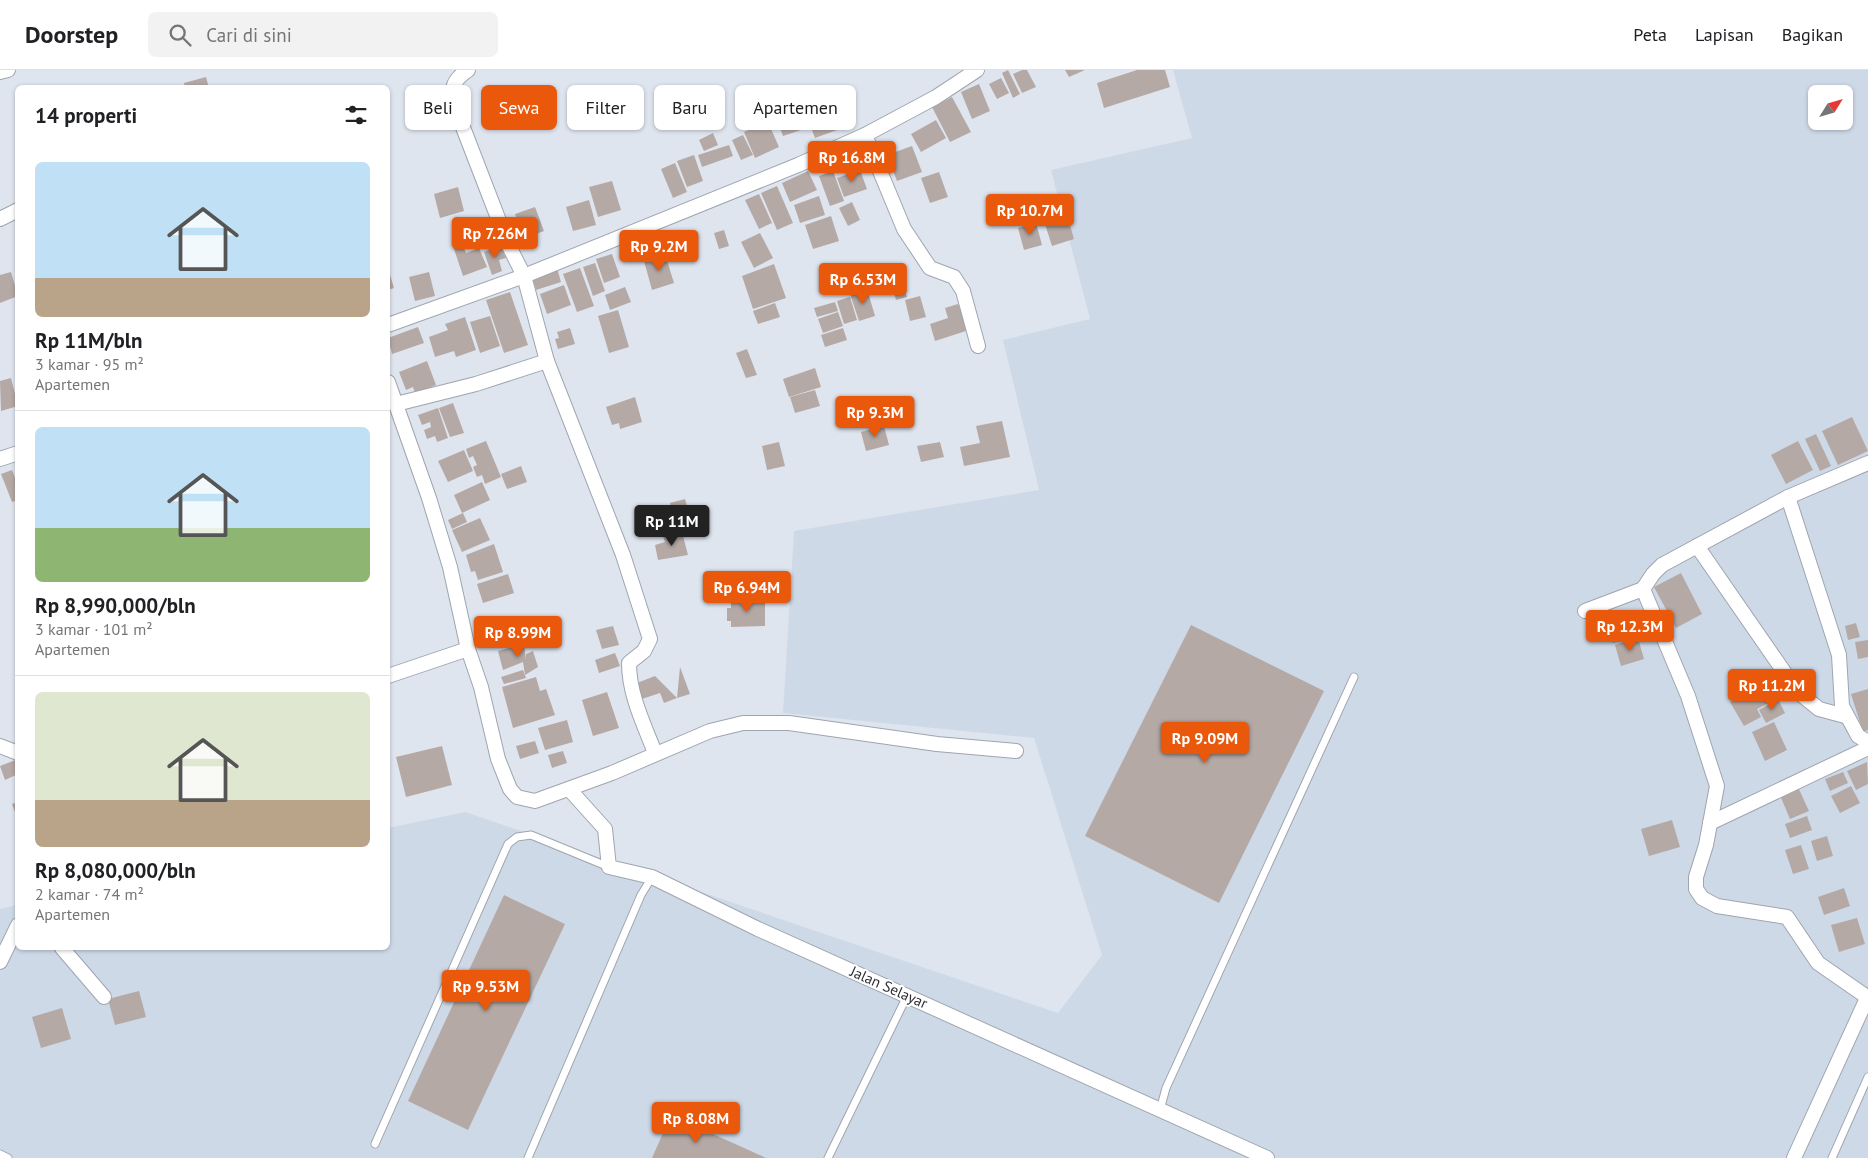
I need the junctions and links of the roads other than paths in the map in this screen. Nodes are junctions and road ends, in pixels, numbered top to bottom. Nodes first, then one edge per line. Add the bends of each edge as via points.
1 (8, 70) edge
2 (468, 70) edge
3 (977, 70) edge
4 (0, 72) edge
5 (865, 135) junction
6 (15, 211) edge
7 (0, 218) edge
8 (524, 276) junction
9 (390, 324) edge
10 (978, 346) dead end
11 (547, 361) junction
12 (390, 388) edge
13 (396, 404) junction
14 (15, 454) edge
15 (0, 459) edge
16 (1868, 463) edge
17 (1788, 497) junction
18 (1697, 546) junction
19 (1643, 589) junction
20 (1585, 611) dead end
21 (468, 649) junction
22 (390, 675) edge
23 (1354, 677) dead end
24 (1846, 716) junction
25 (1868, 742) edge
26 (0, 746) edge
27 (1868, 748) edge
28 (1016, 750) dead end
29 (15, 752) edge
30 (656, 753) junction
31 (569, 789) junction
32 (1710, 823) junction
33 (610, 867) junction
34 (652, 877) junction
35 (15, 932) edge
36 (64, 950) edge
37 (0, 962) edge
38 (908, 996) junction
39 (1868, 996) edge
40 (104, 997) dead end
41 (1868, 1077) edge
42 (1160, 1110) junction
43 (375, 1144) dead end
44 (0, 1154) edge
45 (8, 1158) edge
46 (528, 1158) edge
47 (828, 1158) edge
48 (1267, 1158) edge
49 (1794, 1158) edge
50 (1832, 1158) edge

1 - 4 street
2 - 8 street via 457,78 452,96 508,244
3 - 5 street via 936,97
5 - 8 street via 681,214
5 - 10 street via 904,229 930,268 954,277 963,291
6 - 7 street
8 - 9 street
8 - 11 street
11 - 13 street via 476,384
11 - 30 street via 623,555 648,631 650,640 644,651 629,663 629,677
12 - 13 street
13 - 21 street via 450,568
14 - 15 street
16 - 17 street
17 - 18 street
17 - 24 street via 1839,655 1842,706
18 - 19 street via 1662,565
18 - 24 street via 1798,692 1819,709
19 - 20 street
19 - 32 street via 1688,696 1717,786
21 - 22 street
21 - 31 street via 481,687 498,759 510,789 517,797 535,801
23 - 42 lane via 1166,1088
24 - 25 street via 1858,736
26 - 29 street
27 - 32 street
28 - 30 street via 937,744 757,722 710,731
30 - 31 street
31 - 33 street via 605,829
32 - 39 street via 1696,877 1696,889 1702,898 1717,906 1787,917 1818,963
33 - 34 street, Jalan Selayar
33 - 43 lane, Jalan Selayar via 531,835 517,837 508,844
34 - 38 street, Jalan Selayar
34 - 46 lane via 641,895
35 - 37 street
36 - 40 street
38 - 42 street, Jalan Selayar
38 - 47 lane
39 - 49 street
41 - 50 lane
42 - 48 street, Jalan Selayar
44 - 45 lane

